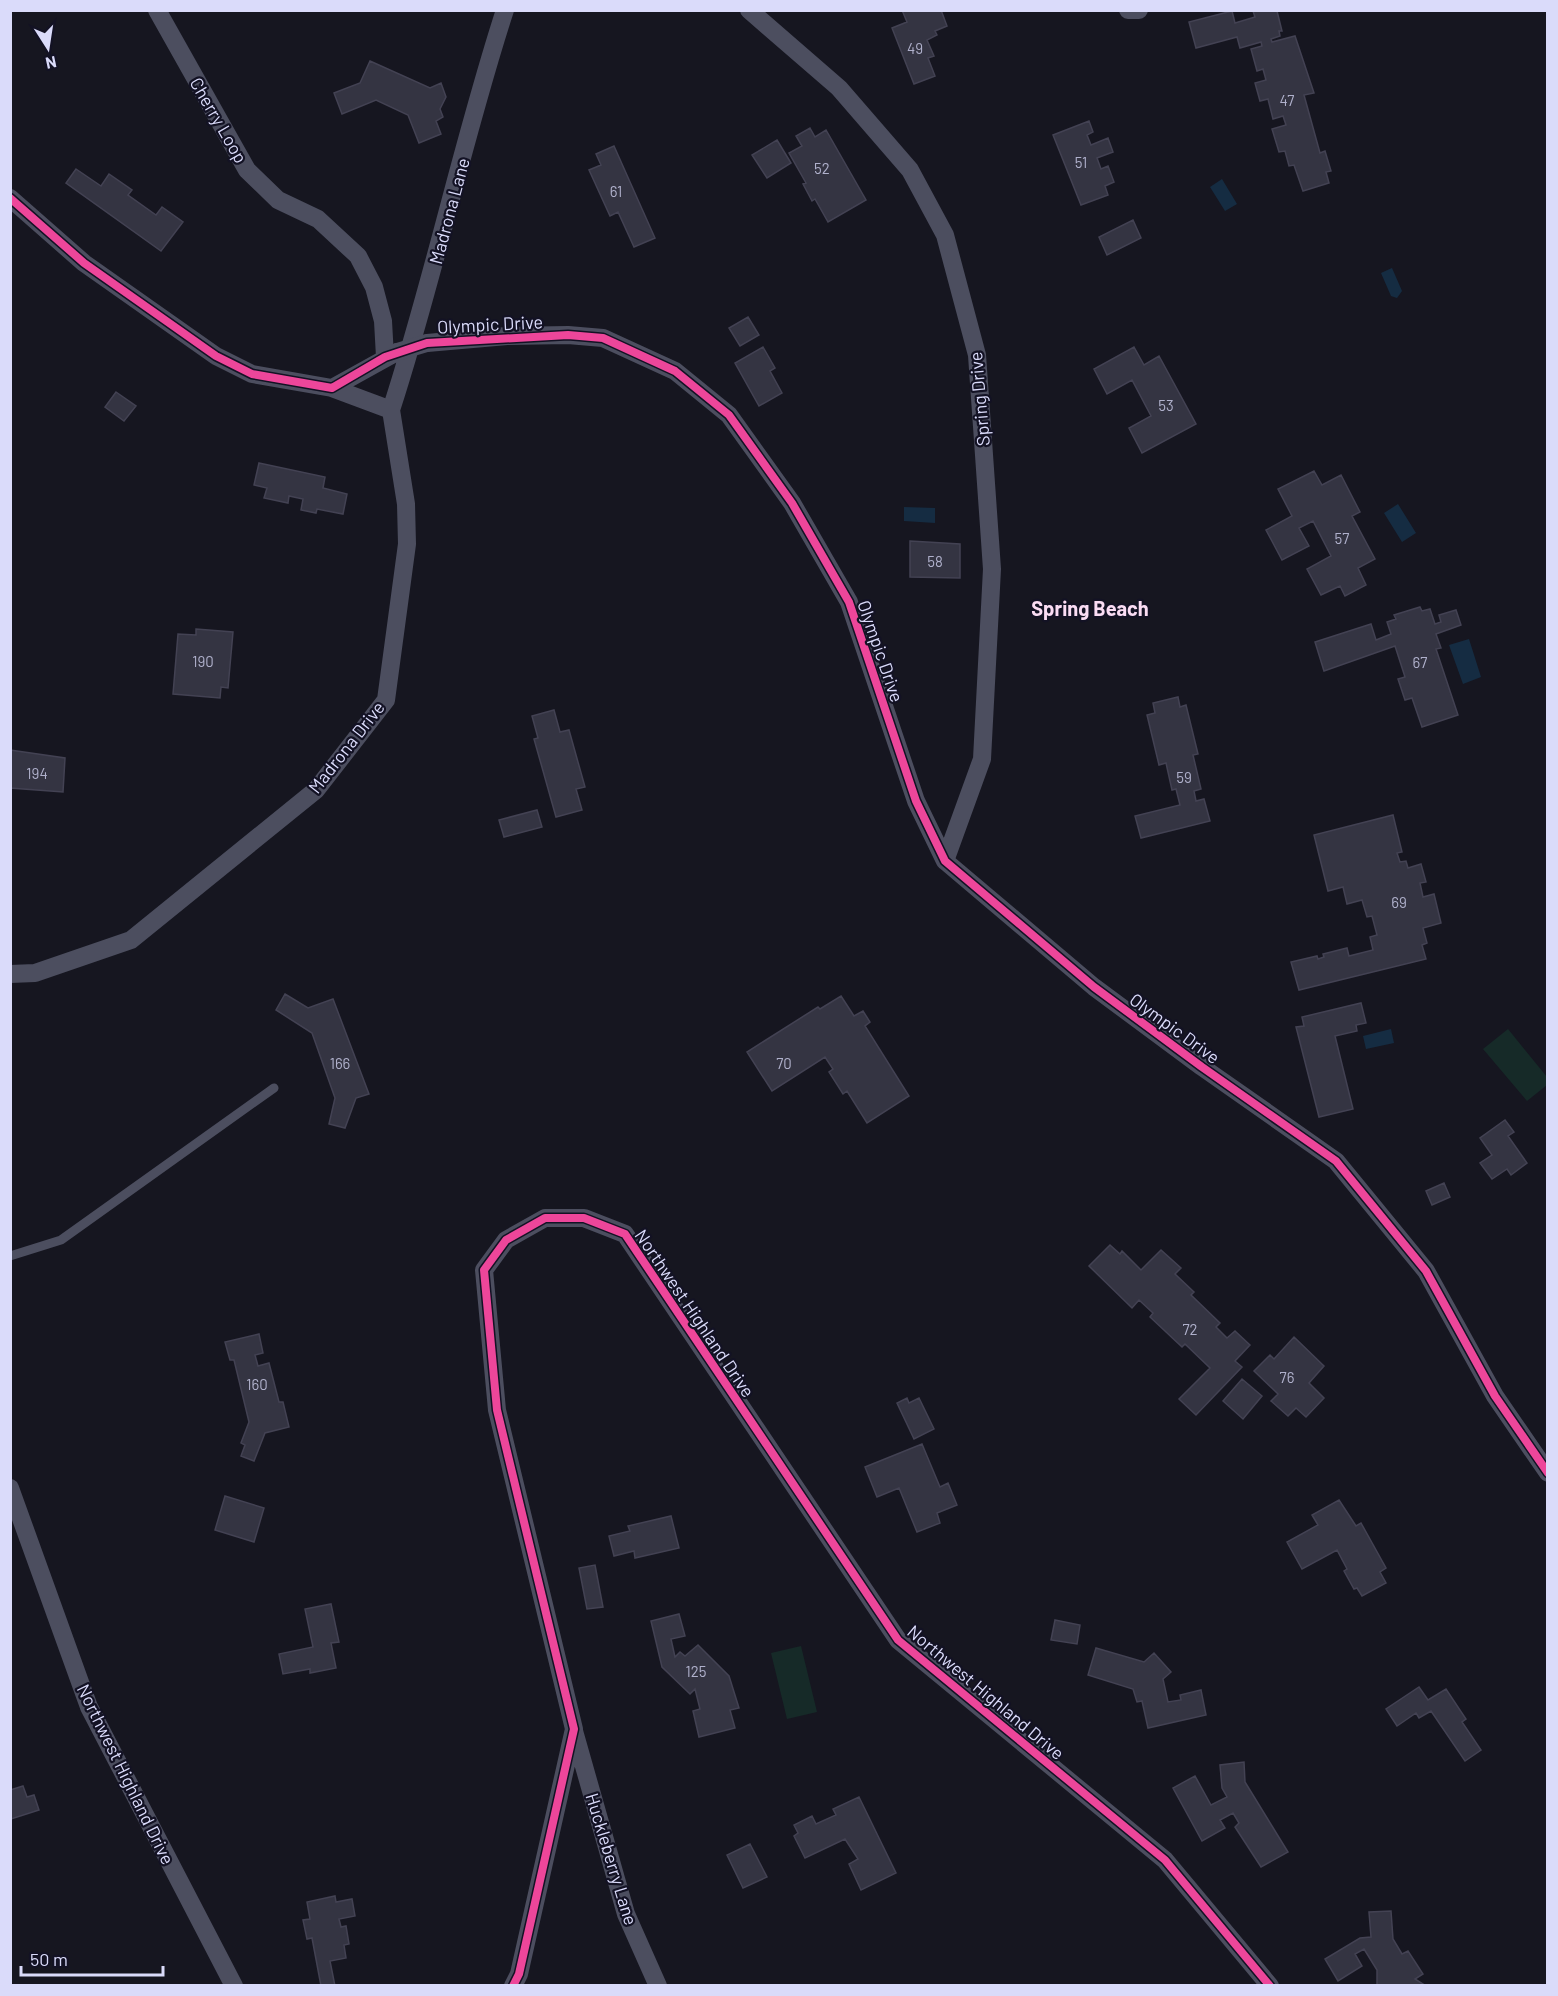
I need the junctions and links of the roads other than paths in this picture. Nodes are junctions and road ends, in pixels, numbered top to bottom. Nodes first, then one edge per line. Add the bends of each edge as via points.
1 (157, 10) edge
2 (505, 10) edge
3 (749, 10) edge
4 (1128, 10) edge
5 (1138, 10) edge
6 (10, 198) edge
7 (391, 354) junction
8 (332, 388) junction
9 (391, 410) junction
10 (945, 861) junction
11 (10, 974) edge
12 (274, 1088) dead end
13 (10, 1256) edge
14 (1548, 1473) edge
15 (10, 1488) edge
16 (574, 1729) junction
17 (234, 1986) edge
18 (513, 1986) edge
19 (658, 1986) edge
20 (1270, 1986) edge

1 - 7 street, Cherry Loop via 247,170 278,200 318,219 358,256 377,298
2 - 9 street, Madrona Lane via 417,332
3 - 10 street, Spring Drive via 839,88 910,170 945,235 977,355 992,569 982,759
4 - 5 street
6 - 8 street via 84,263 216,357 252,374
7 - 8 street, Olympic Drive
7 - 10 street, Olympic Drive, bridge via 427,343 517,336 603,338 675,371 729,415 792,503 849,602 916,801
8 - 9 street
9 - 11 street, Madrona Drive via 406,504 407,544 386,700 316,790 131,940 35,973
10 - 14 street, Olympic Drive via 1094,987 1336,1161 1426,1271 1495,1396
12 - 13 lane via 61,1240
15 - 17 street, Northwest Highland Drive via 89,1707
16 - 18 street, Northwest Highland Drive via 519,1974
16 - 19 street, Huckleberry Lane via 626,1914
16 - 20 street, Northwest Highland Drive via 497,1410 484,1270 506,1239 544,1218 584,1218 625,1234 898,1640 1165,1860

